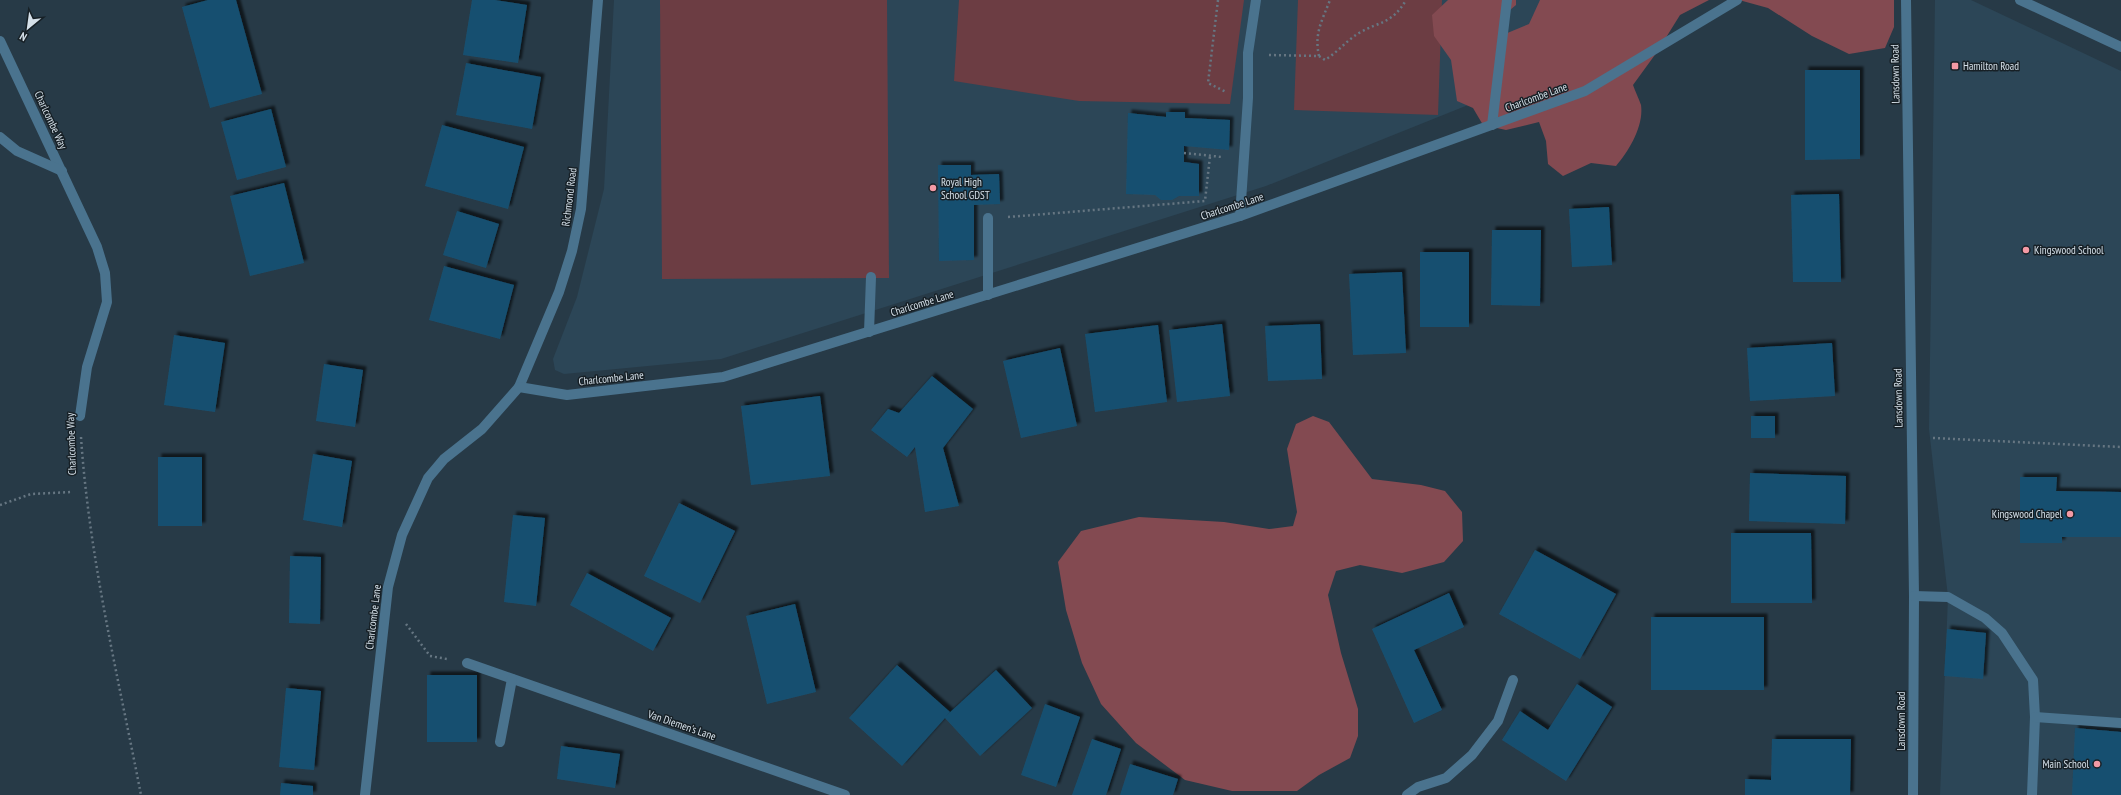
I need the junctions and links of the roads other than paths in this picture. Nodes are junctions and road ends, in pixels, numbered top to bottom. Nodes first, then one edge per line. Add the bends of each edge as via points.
1 (598, 0) edge
2 (1256, 0) edge
3 (1507, 0) edge
4 (1737, 0) edge
5 (1906, 0) edge
6 (2020, 0) edge
7 (0, 41) edge
8 (2121, 47) edge
9 (1492, 126) junction
10 (0, 137) edge
11 (62, 171) junction
12 (1240, 216) junction
13 (988, 218) dead end
14 (871, 277) dead end
15 (988, 295) junction
16 (869, 332) junction
17 (519, 387) junction
18 (80, 416) road end
19 (1914, 596) junction
20 (467, 663) dead end
21 (512, 678) junction
22 (1513, 680) dead end
23 (2035, 717) junction
24 (2121, 723) edge
25 (500, 742) dead end
26 (365, 795) edge
27 (845, 795) edge
28 (1407, 795) edge
29 (1912, 795) edge
30 (2032, 795) edge

1 - 17 street, Richmond Road via 582,209 559,292
2 - 12 street via 1248,53
3 - 9 street
4 - 9 street, Charlcombe Lane via 1585,92
5 - 19 street, Lansdown Road
6 - 8 street
7 - 11 street, Charlcombe Way
9 - 12 street, Charlcombe Lane
10 - 11 street via 17,151
11 - 18 street, Charlcombe Way via 97,247 105,273 107,302 87,367
12 - 15 street, Charlcombe Lane
13 - 15 street
14 - 16 street
15 - 16 street, Charlcombe Lane
16 - 17 street, Charlcombe Lane via 723,378 567,394
17 - 26 street, Charlcombe Lane via 482,429 444,459 428,478 402,535 388,587
19 - 23 street via 1948,597 1985,618 2002,634 2033,680
19 - 29 street, Lansdown Road
20 - 21 street, Van Diemen's Lane
21 - 25 street
21 - 27 street, Van Diemen's Lane
22 - 28 street via 1498,721 1472,755 1446,778 1418,787
23 - 24 street
23 - 30 street

